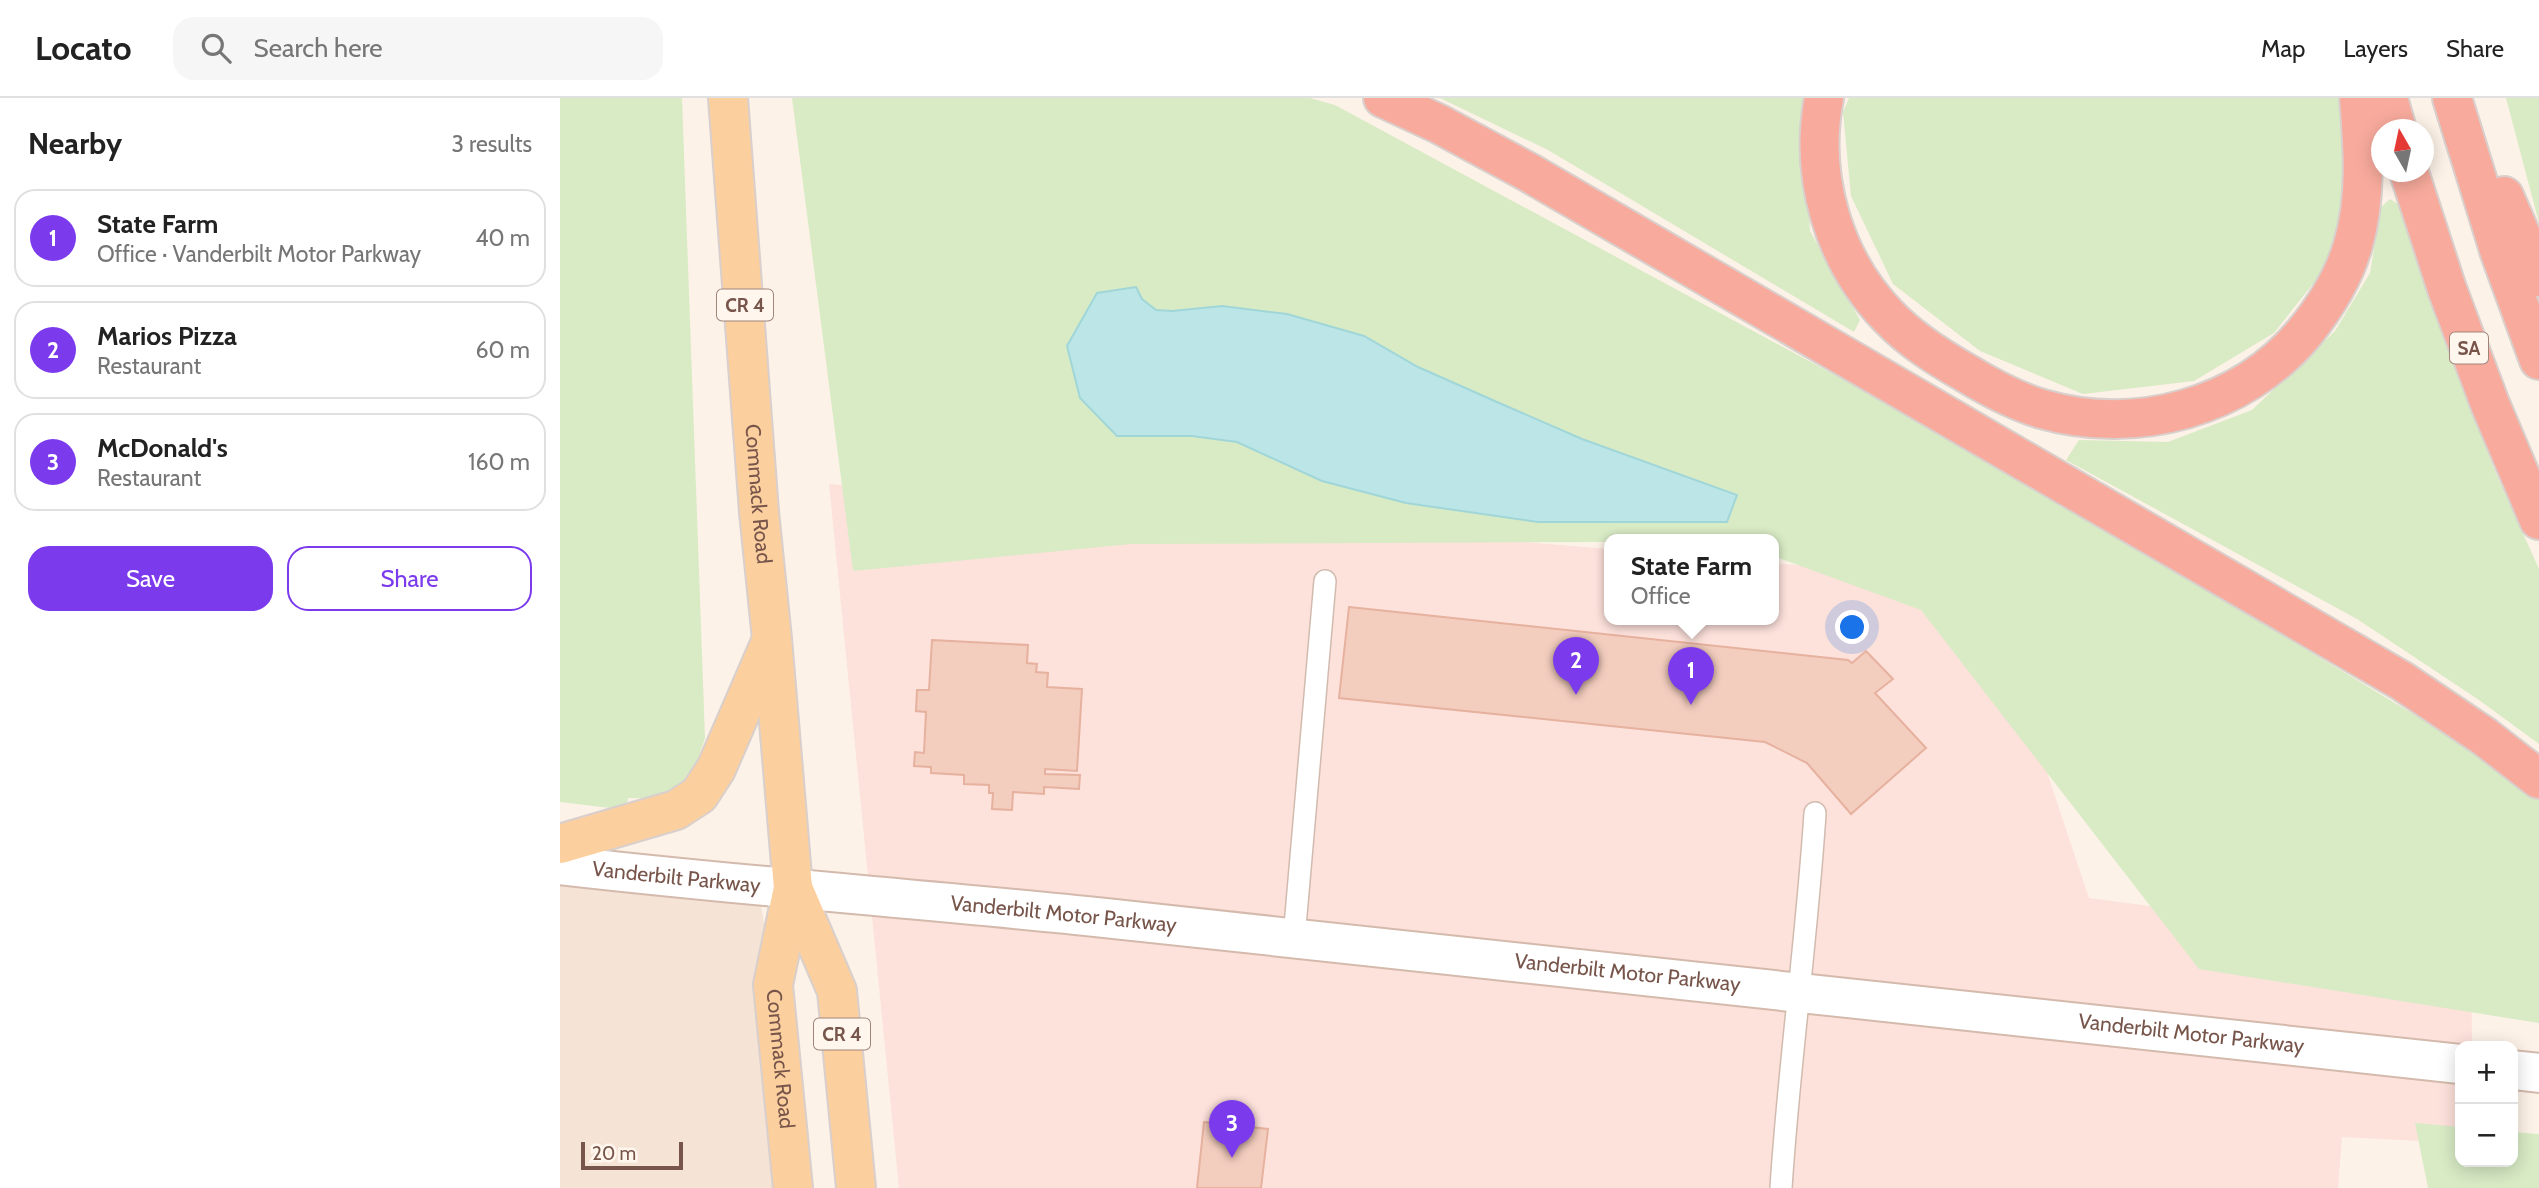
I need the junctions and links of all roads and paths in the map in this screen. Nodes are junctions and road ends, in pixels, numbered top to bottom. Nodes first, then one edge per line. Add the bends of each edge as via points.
1 (728, 98) edge
2 (1383, 98) edge
3 (1824, 98) edge
4 (2359, 98) edge
5 (2388, 98) edge
6 (2452, 98) edge
7 (2460, 98) edge
8 (2394, 119) edge
9 (2412, 182) edge
10 (2539, 277) edge
11 (2539, 360) edge
12 (2539, 520) edge
13 (1325, 581) dead end
14 (772, 639) junction
15 (2539, 779) edge
16 (1815, 814) dead end
17 (560, 844) edge
18 (560, 865) edge
19 (793, 888) junction
20 (1294, 938) junction
21 (1800, 990) junction
22 (2455, 1063) edge
23 (2518, 1071) edge
24 (2539, 1073) edge
25 (793, 1188) edge
26 (856, 1188) edge
27 (1781, 1188) edge

1 - 14 main road, Commack Road / CR 4
2 - 15 highway via 1528,172 2402,681
3 - 4 highway via 1820,164 1829,216 1854,270 1888,317 1934,354 2013,398 2068,415 2116,420 2160,415 2221,397 2273,364 2313,321 2344,270 2359,219 2363,164
5 - 8 highway
6 - 11 highway
7 - 10 highway
9 - 12 highway, SA via 2490,404
13 - 20 lane
14 - 17 main road via 716,769 699,794 676,810
14 - 19 main road, Commack Road / CR 4
16 - 21 lane
18 - 19 main road, Vanderbilt Parkway
19 - 20 main road, Vanderbilt Motor Parkway
19 - 25 main road, Commack Road / CR 4 via 773,985
19 - 26 main road, Commack Road / CR 4 via 837,991
20 - 21 main road, Vanderbilt Motor Parkway
21 - 22 main road, Vanderbilt Motor Parkway
21 - 27 lane
23 - 24 main road

